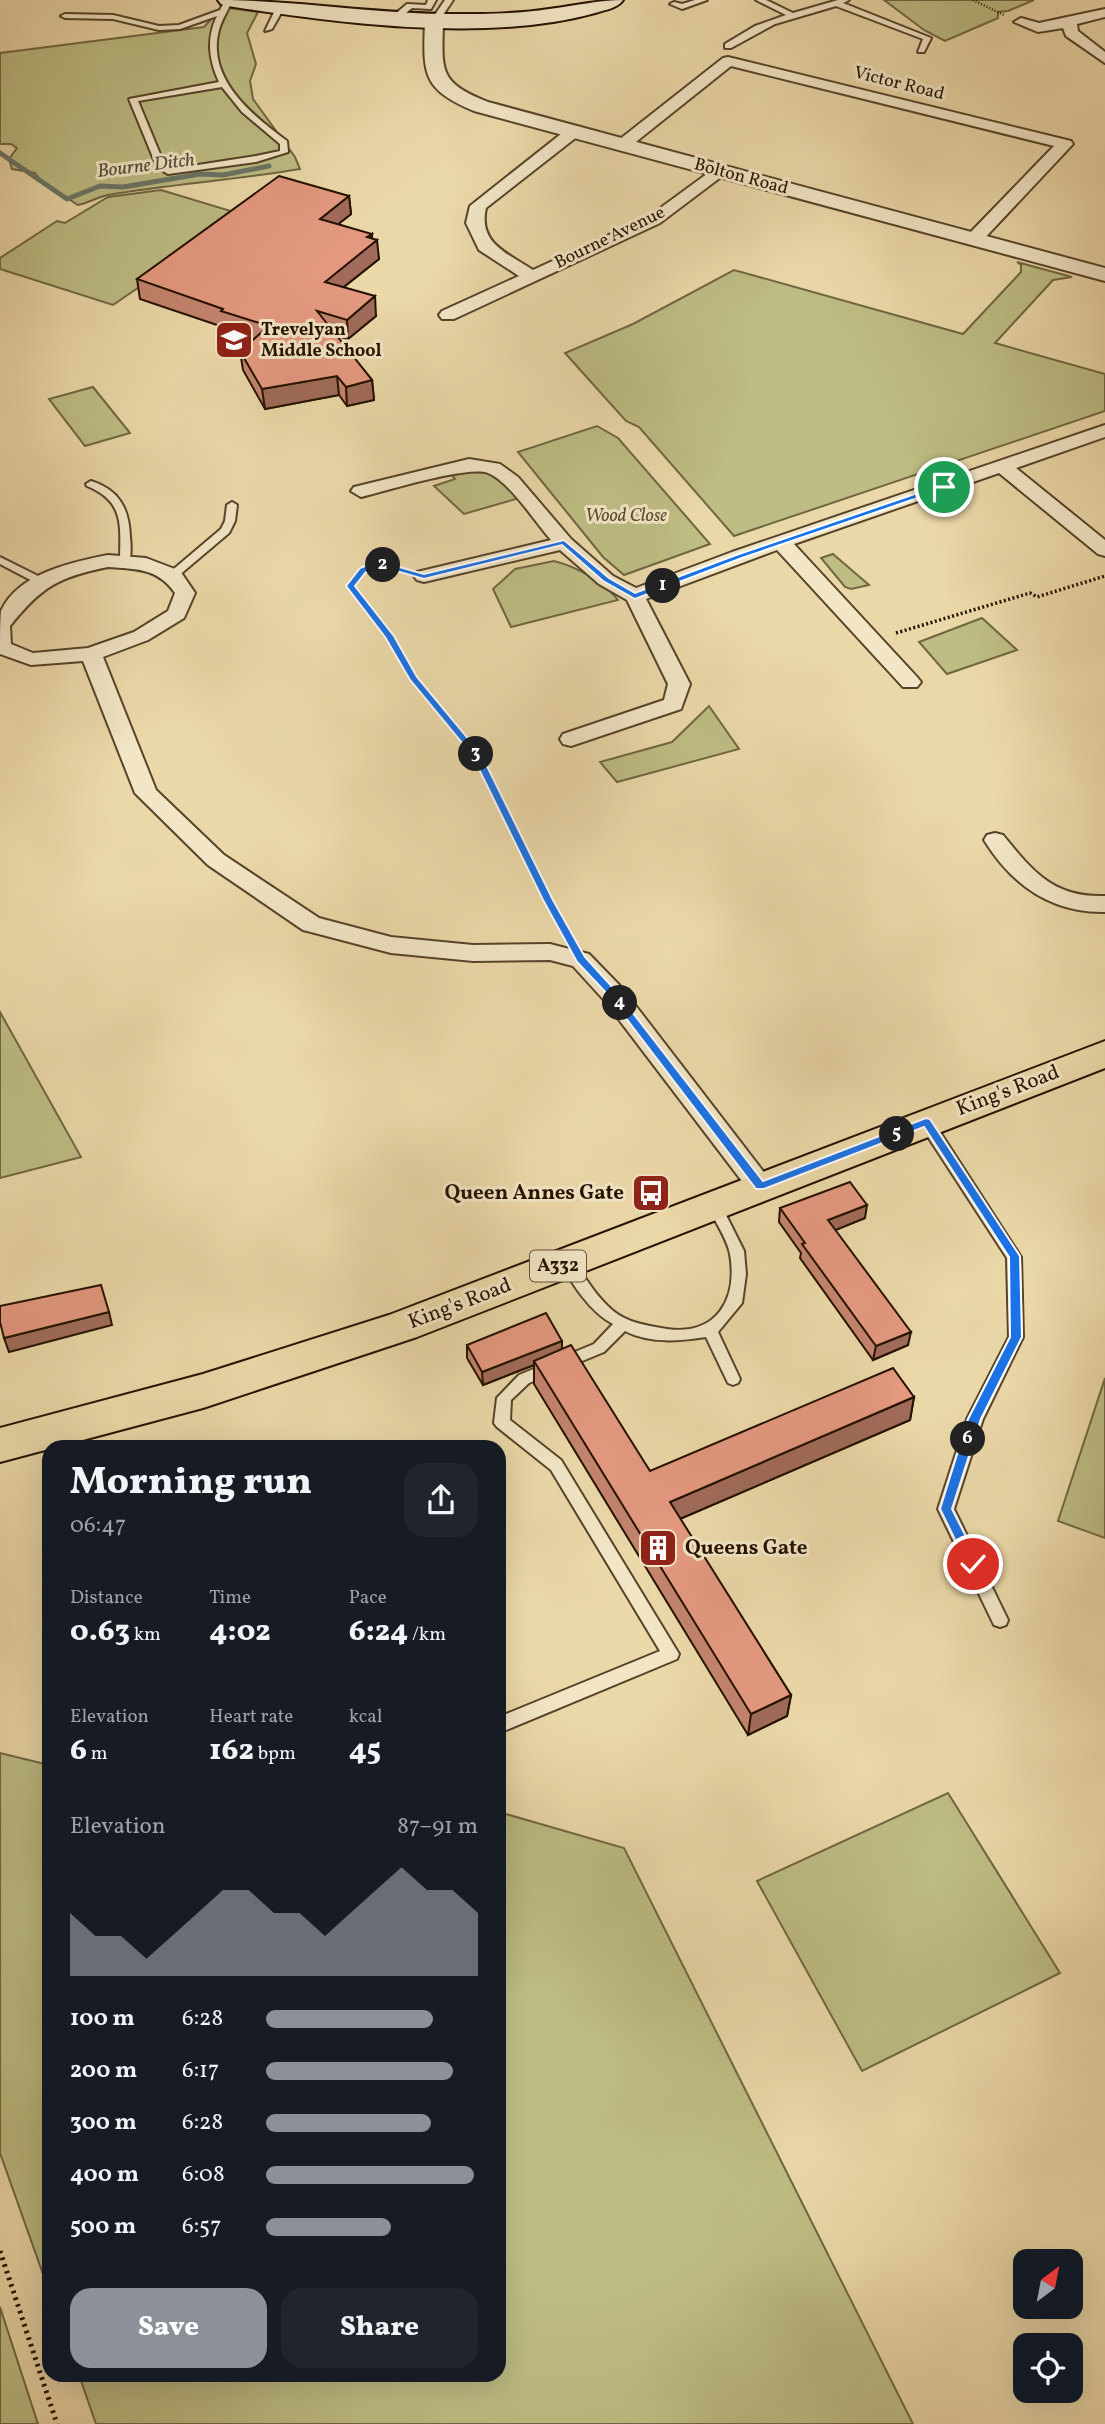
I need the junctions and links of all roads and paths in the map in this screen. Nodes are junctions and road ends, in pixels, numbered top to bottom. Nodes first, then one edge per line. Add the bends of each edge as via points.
1 (432, 0) edge
2 (449, 0) edge
3 (613, 0) edge
4 (703, 0) edge
5 (760, 0) edge
6 (845, 0) edge
7 (973, 0) edge
8 (227, 3) edge
9 (836, 3) junction
10 (674, 4) dead end
11 (280, 8) junction
12 (1105, 13) edge
13 (790, 14) junction
14 (65, 16) dead end
15 (392, 20) junction
16 (435, 22) junction
17 (1021, 22) joint
18 (1070, 22) junction
19 (268, 29) dead end
20 (728, 46) dead end
21 (921, 50) dead end
22 (1105, 60) edge
23 (224, 84) junction
24 (572, 133) junction
25 (621, 146) junction
26 (721, 171) junction
27 (974, 239) junction
28 (1105, 275) edge
29 (531, 276) junction
30 (448, 314) dead end
31 (1105, 431) edge
32 (1003, 467) junction
33 (91, 484) dead end
34 (361, 491) dead end
35 (232, 505) dead end
36 (564, 542) junction
37 (782, 542) junction
38 (1105, 550) edge
39 (0, 559) edge
40 (125, 563) junction
41 (173, 575) junction
42 (424, 576) joint
43 (1105, 576) edge
44 (44, 583) junction
45 (635, 596) junction
46 (872, 640) junction
47 (91, 654) junction
48 (910, 682) dead end
49 (571, 738) dead end
50 (995, 841) dead end
51 (1105, 904) edge
52 (581, 960) junction
53 (1105, 1054) edge
54 (926, 1122) junction
55 (760, 1186) junction
56 (715, 1205) junction
57 (568, 1262) junction
58 (624, 1323) junction
59 (710, 1331) junction
60 (733, 1378) dead end
61 (0, 1445) edge
62 (1000, 1620) dead end
63 (506, 1722) edge
64 (0, 2251) edge
65 (42, 2378) edge
66 (43, 2382) edge
67 (57, 2424) edge

1 - 15 lane via 428,7 410,6
2 - 16 lane
3 - 16 main road via 565,14
4 - 10 lane via 682,7
5 - 13 lane
6 - 9 lane
7 - 17 path
8 - 11 main road
8 - 14 lane via 180,27 159,28 113,17
8 - 23 lane via 213,36
9 - 13 lane
9 - 21 lane via 928,38
11 - 15 main road
11 - 19 lane
12 - 18 street
13 - 20 lane via 752,28
15 - 16 main road
16 - 24 street, Bolton Road via 435,71 447,86 468,102 499,114
17 - 18 street via 1038,28
18 - 22 street via 1071,33
23 - 23 lane via 259,125 284,144 284,152 171,172 161,167 133,99
24 - 25 street, Bolton Road
24 - 29 street, Bourne Avenue via 478,206 474,223 485,246
25 - 26 street, Bolton Road
25 - 27 street, Victor Road via 728,61 1065,144
26 - 27 street, Bolton Road
26 - 29 street, Bourne Avenue via 654,220
27 - 28 street, Bolton Road
29 - 30 street, Bourne Avenue
31 - 32 street
32 - 37 street
32 - 38 street
33 - 40 lane via 113,495 120,510 126,536
34 - 36 street via 469,465 493,468 511,481
35 - 41 lane via 225,531
36 - 42 street
36 - 45 street via 606,579
37 - 45 street
37 - 46 street
39 - 44 lane
40 - 41 street via 145,564
40 - 44 street via 108,561 64,570
41 - 47 street via 185,593 177,614 141,636
42 - 52 path via 378,563 363,570 351,586 389,636 413,678 476,754
43 - 46 path
44 - 47 street via 25,594 0,625 1,647 31,659
45 - 49 street via 679,684 673,704
46 - 48 street
47 - 52 street via 146,793 216,860 311,925 391,946 473,953 550,952
50 - 51 street via 1049,896
52 - 55 street via 613,994
53 - 54 main road, King's Road / A332
54 - 55 main road, King's Road / A332
54 - 62 lane via 1014,1256 1016,1337 975,1419 946,1509
55 - 56 main road, King's Road / A332
56 - 57 main road, King's Road / A332
56 - 59 lane via 737,1251 739,1274 735,1303
57 - 58 lane via 608,1315
57 - 61 main road, King's Road / A332 via 291,1366
58 - 59 lane via 639,1331 675,1336
58 - 63 lane via 599,1348 524,1379 504,1398 502,1423 556,1465 671,1654
59 - 60 lane
64 - 65 path
66 - 67 path

